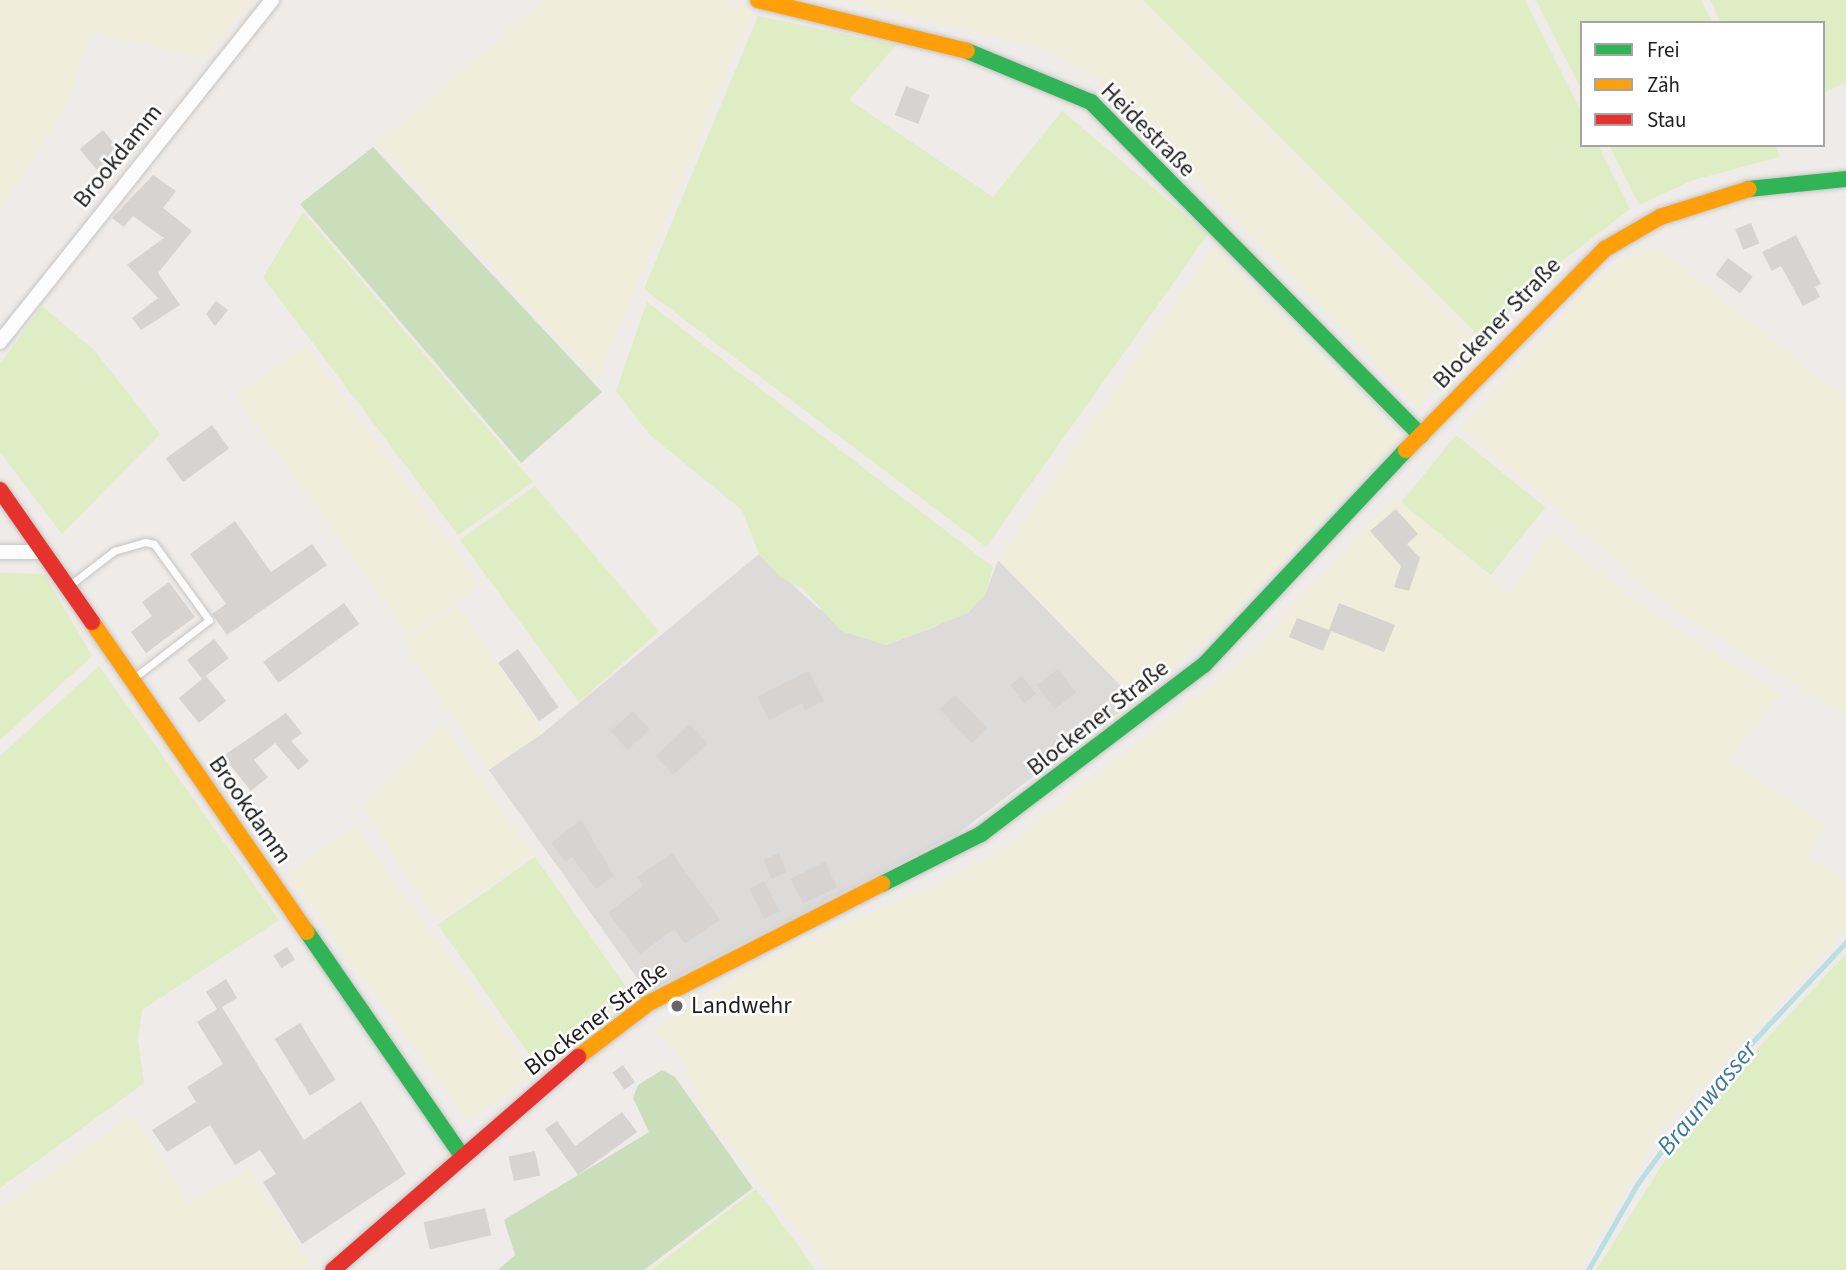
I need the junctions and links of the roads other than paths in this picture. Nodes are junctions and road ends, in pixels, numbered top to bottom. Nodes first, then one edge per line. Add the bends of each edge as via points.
1 (272, 0) edge
2 (758, 0) edge
3 (1846, 178) edge
4 (0, 342) edge
5 (1421, 435) junction
6 (0, 490) edge
7 (0, 552) edge
8 (42, 552) junction
9 (67, 588) junction
10 (132, 680) junction
11 (462, 1156) junction
12 (333, 1270) edge

1 - 4 street, Brookdamm
2 - 5 street, Heidestraße via 994,58 1091,102
3 - 5 street, Blockener Straße via 1728,191 1626,236 1560,286
5 - 11 street, Blockener Straße via 1236,636 1083,759 923,868 748,947 649,1003
6 - 8 street, Brookdamm
7 - 8 street
8 - 9 street, Brookdamm
9 - 10 street, Brookdamm
9 - 10 lane via 114,551 145,542 154,544 209,620
10 - 11 street, Brookdamm
11 - 12 street, Blockener Straße

